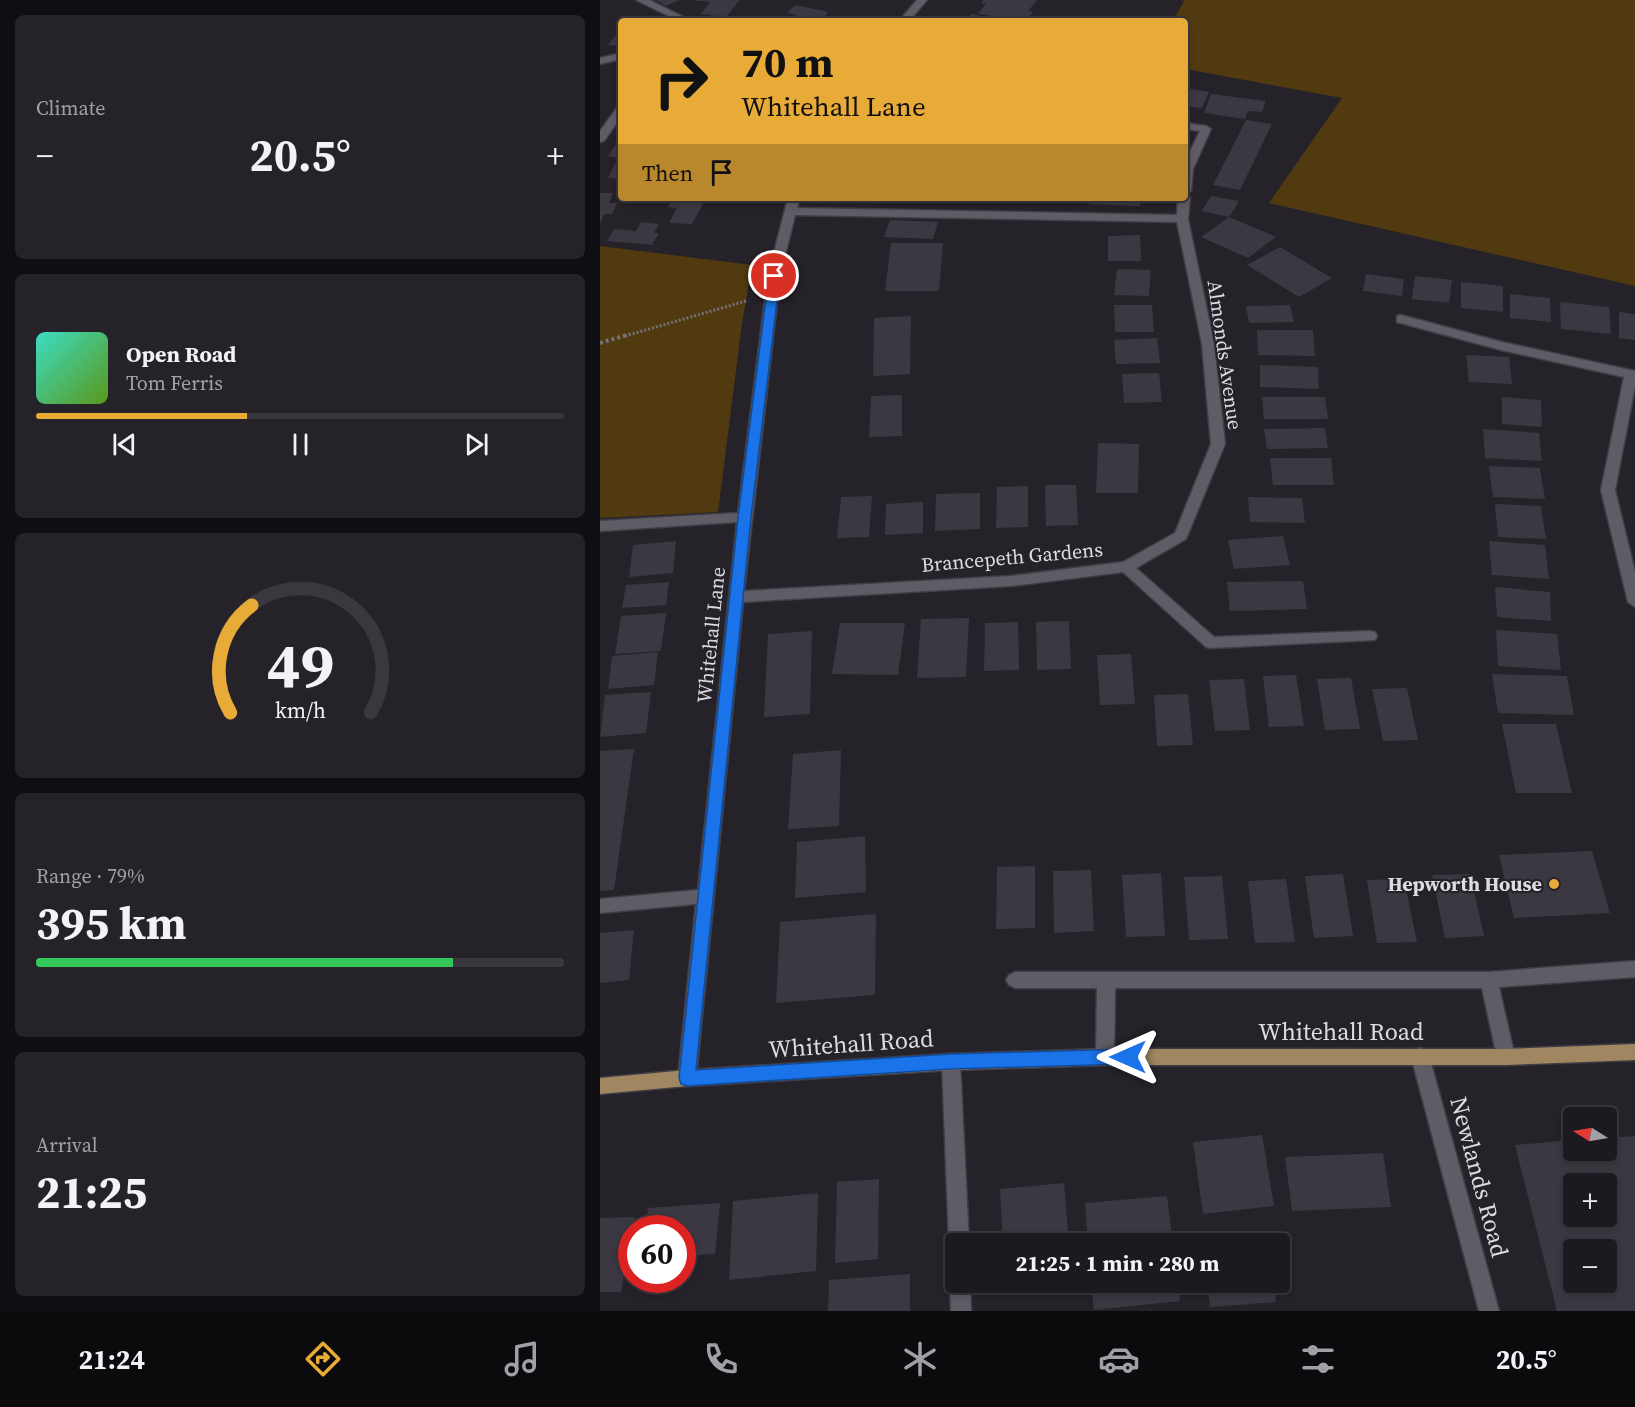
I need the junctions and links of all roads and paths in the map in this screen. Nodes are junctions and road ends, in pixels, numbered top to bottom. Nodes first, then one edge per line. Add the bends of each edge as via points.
1 (641, 0) edge
2 (922, 0) edge
3 (680, 18) edge
4 (907, 18) edge
5 (618, 57) edge
6 (600, 60) edge
7 (618, 114) edge
8 (1188, 126) edge
9 (600, 139) edge
10 (1188, 169) edge
11 (1184, 201) edge
12 (792, 205) edge
13 (1182, 219) junction
14 (773, 293) junction
15 (1401, 319) dead end
16 (600, 343) edge
17 (1633, 374) edge
18 (744, 517) junction
19 (600, 526) edge
20 (1126, 567) junction
21 (736, 597) junction
22 (1635, 602) edge
23 (1370, 636) dead end
24 (706, 896) junction
25 (600, 906) edge
26 (1635, 969) edge
27 (1106, 980) junction
28 (1489, 980) junction
29 (1015, 981) dead end
30 (1635, 1052) edge
31 (1420, 1056) junction
32 (1105, 1057) junction
33 (1506, 1057) junction
34 (951, 1062) junction
35 (687, 1078) junction
36 (600, 1086) edge
37 (959, 1233) edge
38 (960, 1293) edge
39 (961, 1311) edge
40 (1489, 1311) edge

1 - 3 street
2 - 4 street
5 - 6 street
7 - 9 street
8 - 10 street via 1206,129
11 - 13 street, Almonds Avenue
12 - 13 street
12 - 14 street, Whitehall Lane
13 - 20 street, Almonds Avenue via 1208,344 1218,444 1181,536
14 - 16 path
14 - 18 street, Whitehall Lane
15 - 17 street via 1501,346
17 - 22 street via 1608,490
18 - 19 street
18 - 21 street, Whitehall Lane
20 - 21 street, Brancepeth Gardens via 1011,581
20 - 23 street, Brancepeth Gardens via 1211,643
21 - 24 street, Whitehall Lane
24 - 25 street
24 - 35 street, Whitehall Lane
26 - 28 street
27 - 28 street
27 - 29 street
27 - 32 street
28 - 33 street
30 - 33 main road, Whitehall Road
31 - 32 main road, Whitehall Road
31 - 33 main road, Whitehall Road
31 - 40 street, Newlands Road
32 - 34 main road, Whitehall Road
34 - 35 main road, Whitehall Road
34 - 37 street
35 - 36 main road, Whitehall Road
38 - 39 street

